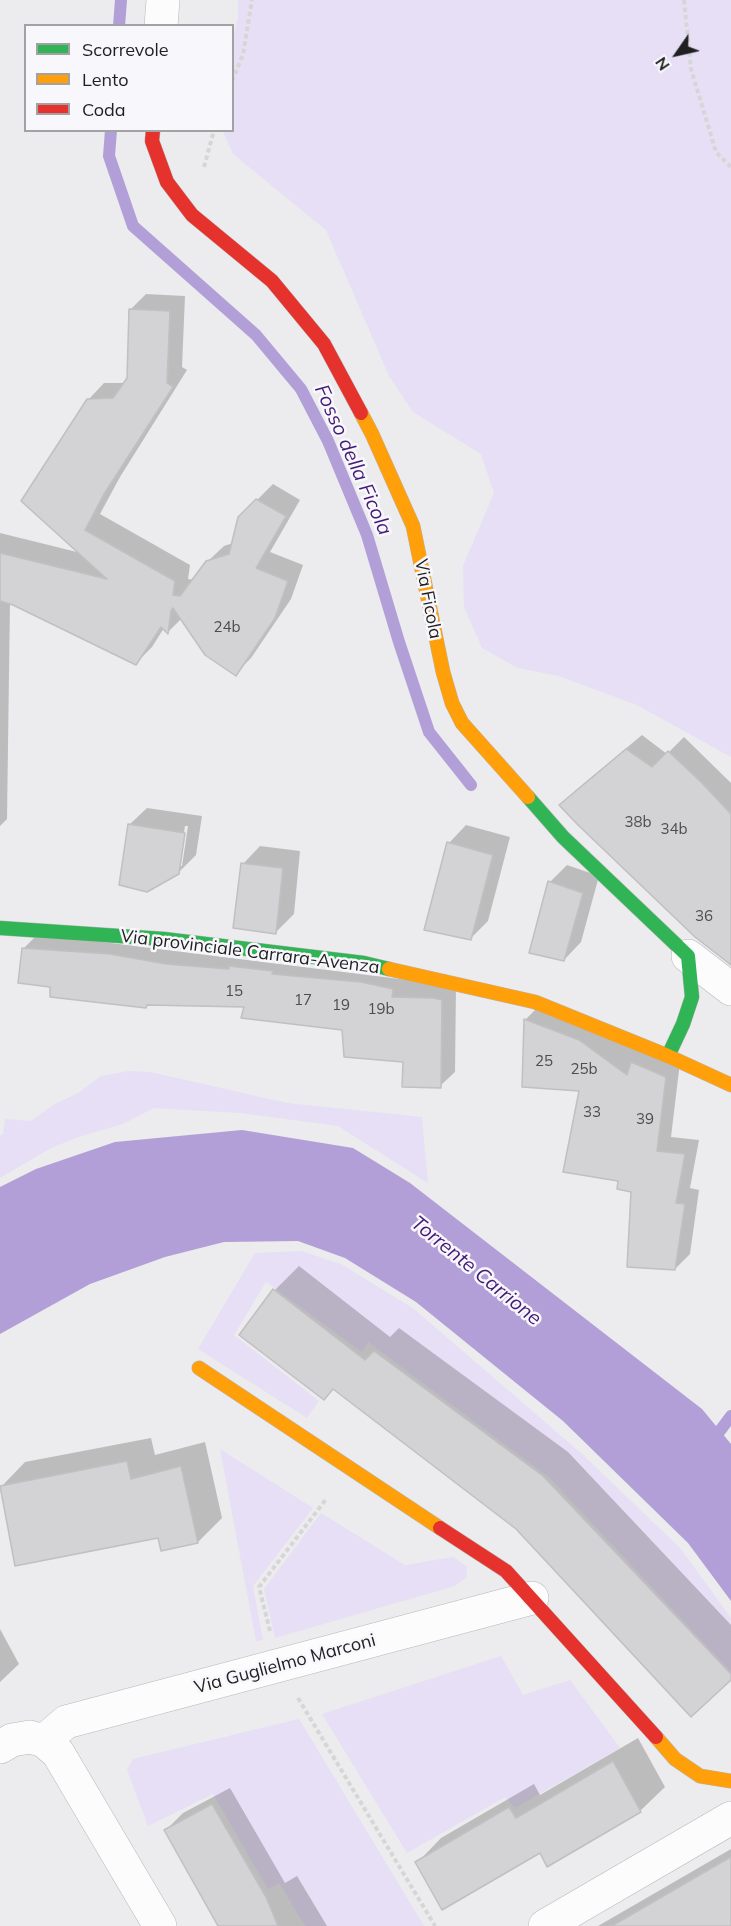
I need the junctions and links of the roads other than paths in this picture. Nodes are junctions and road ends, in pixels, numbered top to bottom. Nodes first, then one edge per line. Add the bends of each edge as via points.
1 (163, 0) edge
2 (161, 24) edge
3 (153, 132) edge
4 (0, 928) edge
5 (688, 956) junction
6 (731, 990) edge
7 (668, 1056) junction
8 (731, 1085) edge
9 (199, 1368) dead end
10 (532, 1598) junction
11 (44, 1741) junction
12 (0, 1747) edge
13 (731, 1781) edge
14 (731, 1818) edge
15 (159, 1926) edge
16 (545, 1926) edge

1 - 2 street
3 - 5 street, Via Ficola via 152,141 167,182 192,215 272,281 324,344 372,434 413,526 443,672 462,723 563,837
4 - 7 street, Via provinciale Carrara-Avenza via 164,939 364,963 535,1002
5 - 6 street
5 - 7 street via 692,997
7 - 8 street, Via provinciale Carrara-Avenza
9 - 10 street via 506,1571
10 - 11 street, Via Guglielmo Marconi via 66,1722
10 - 13 street via 675,1759 700,1776
11 - 12 street via 30,1737
11 - 15 street via 58,1753
14 - 16 street

